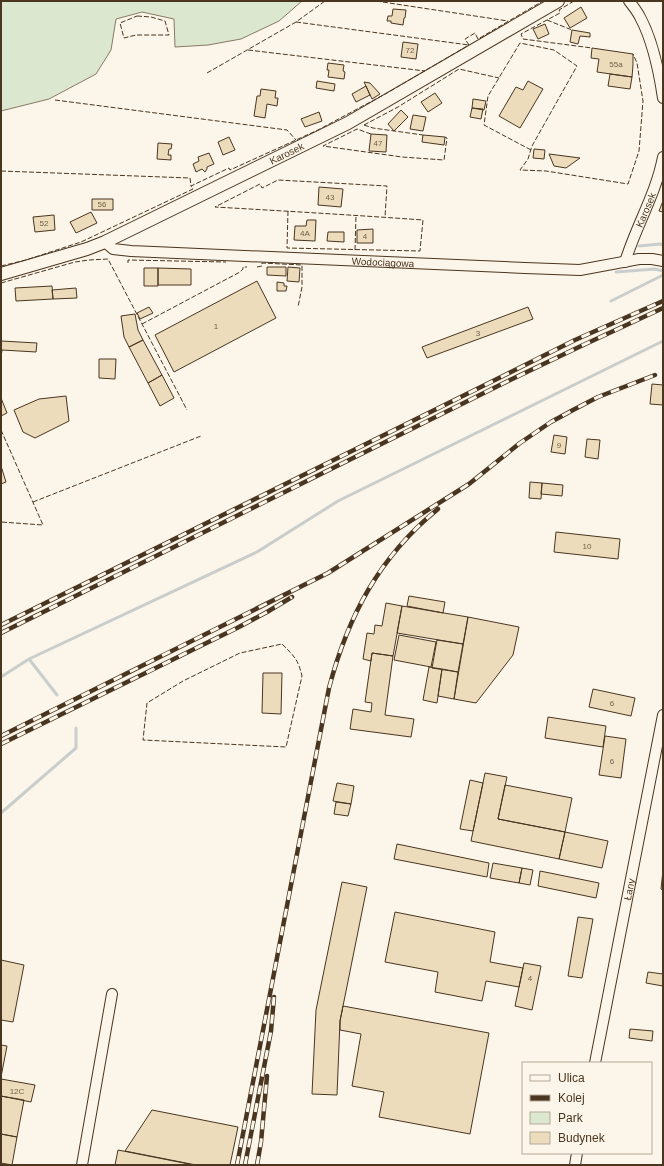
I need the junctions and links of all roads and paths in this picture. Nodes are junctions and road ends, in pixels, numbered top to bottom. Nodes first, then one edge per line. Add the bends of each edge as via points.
1 (558, 1) edge
2 (629, 1) edge
3 (663, 98) edge
4 (663, 157) edge
5 (105, 242) junction
6 (663, 261) edge
7 (625, 262) junction
8 (1, 274) edge
9 (663, 715) edge
10 (112, 994) dead end
11 (595, 1062) edge
12 (577, 1154) edge
13 (82, 1165) edge
14 (575, 1165) edge

1 - 5 street, Karosek via 348,123
2 - 3 street via 640,17 649,39
4 - 7 street, Karosek via 656,183
5 - 7 street, Wodociągowa via 113,249 132,251 552,270 580,270
5 - 8 street, Karosek
6 - 7 street, Wodociągowa via 639,259
9 - 11 street, Łany
10 - 13 street
12 - 14 street

